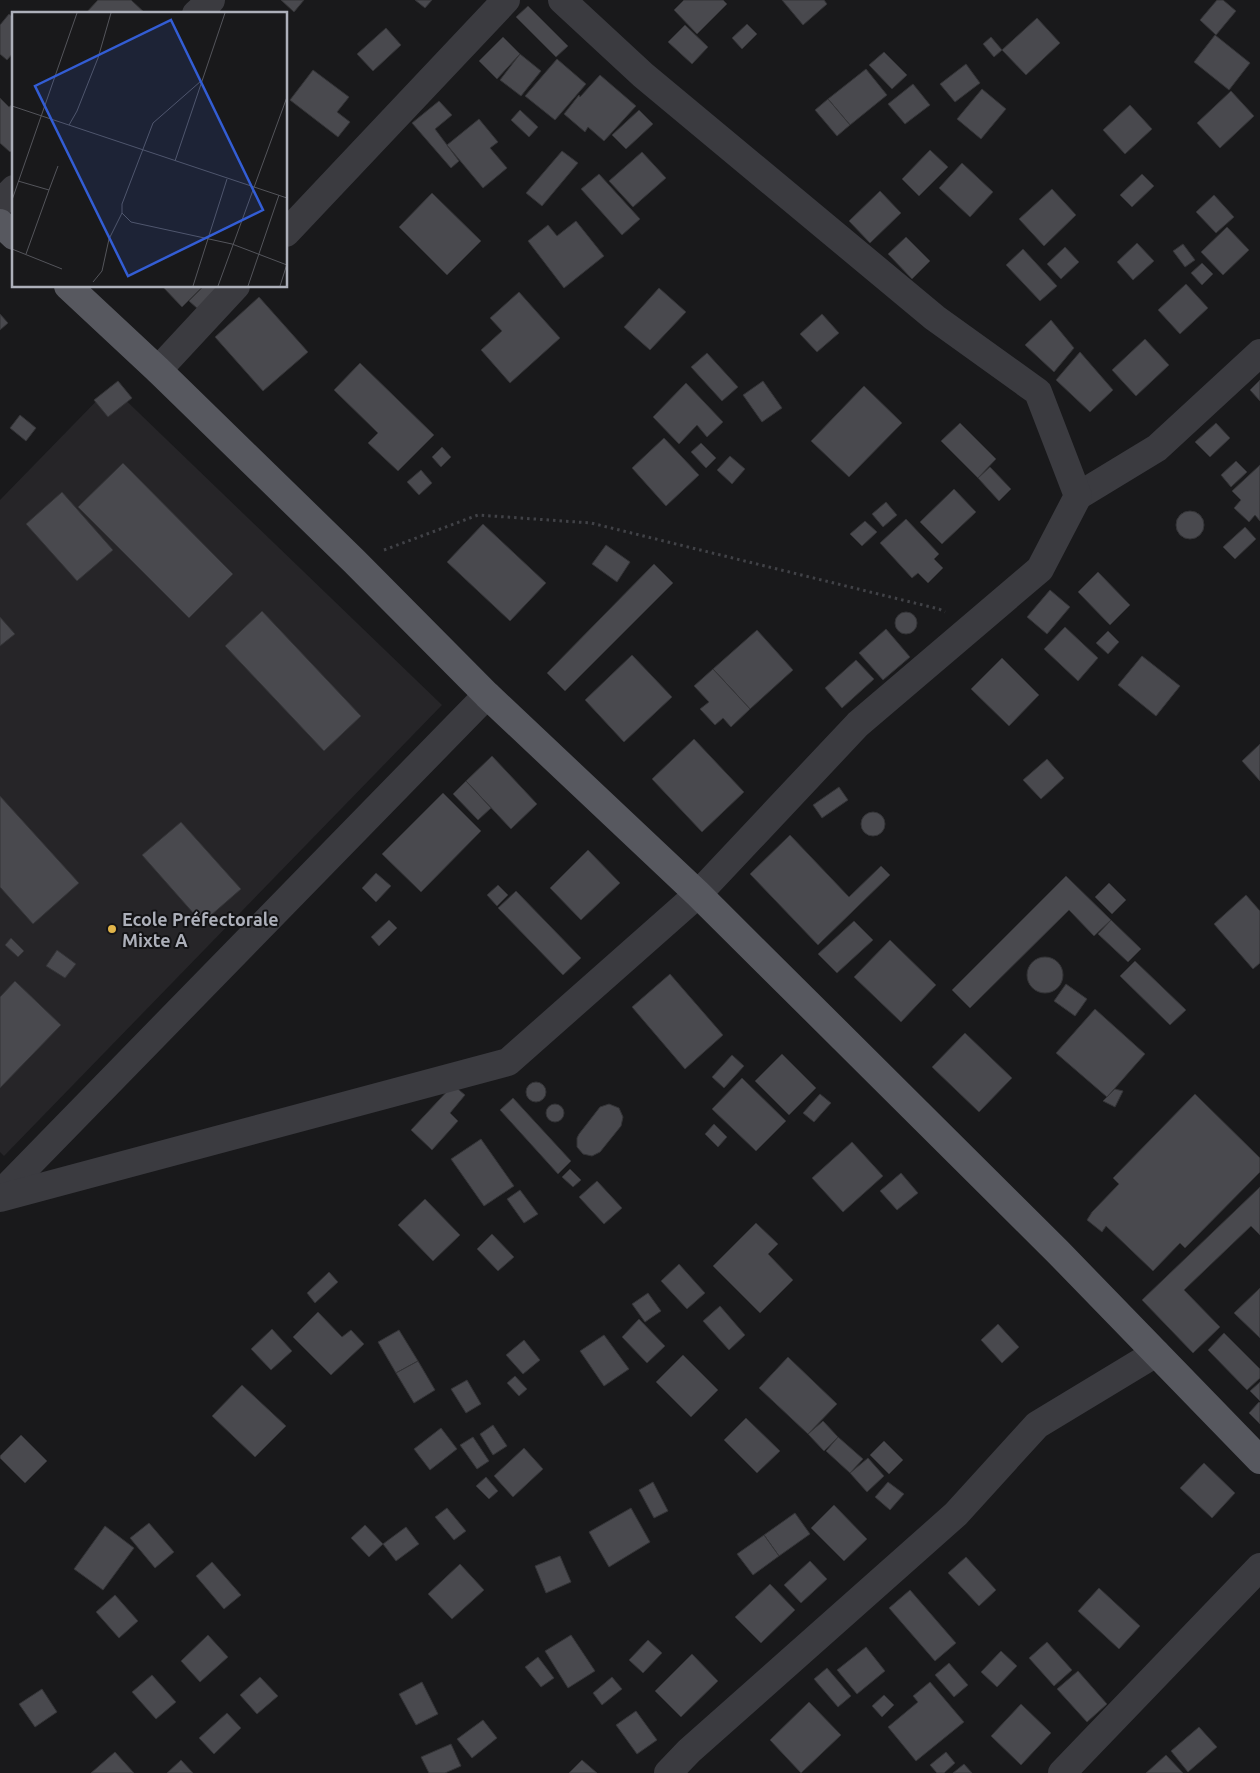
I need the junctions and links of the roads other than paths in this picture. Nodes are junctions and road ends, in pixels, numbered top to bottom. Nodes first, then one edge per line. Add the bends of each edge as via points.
1 (211, 0) edge
2 (506, 0) edge
3 (562, 0) edge
4 (198, 12) edge
5 (12, 191) edge
6 (0, 203) edge
7 (0, 223) edge
8 (288, 231) edge
9 (12, 234) edge
10 (70, 288) edge
11 (234, 288) edge
12 (1260, 353) edge
13 (158, 370) junction
14 (1078, 496) junction
15 (487, 695) junction
16 (698, 894) junction
17 (0, 1194) edge
18 (0, 1198) edge
19 (1156, 1353) junction
20 (1260, 1460) edge
21 (1260, 1567) edge
22 (668, 1773) edge
23 (1062, 1773) edge

1 - 4 street
2 - 8 street
3 - 14 street via 643,76 935,318 1038,392
5 - 6 street
7 - 9 main road
10 - 13 main road
11 - 13 street
12 - 14 street via 1157,448
13 - 15 main road
14 - 16 street via 1040,568 858,724
15 - 16 main road
15 - 17 street
16 - 18 street via 508,1062
16 - 19 main road
19 - 20 main road
19 - 22 street via 1037,1425 956,1514
21 - 23 street

